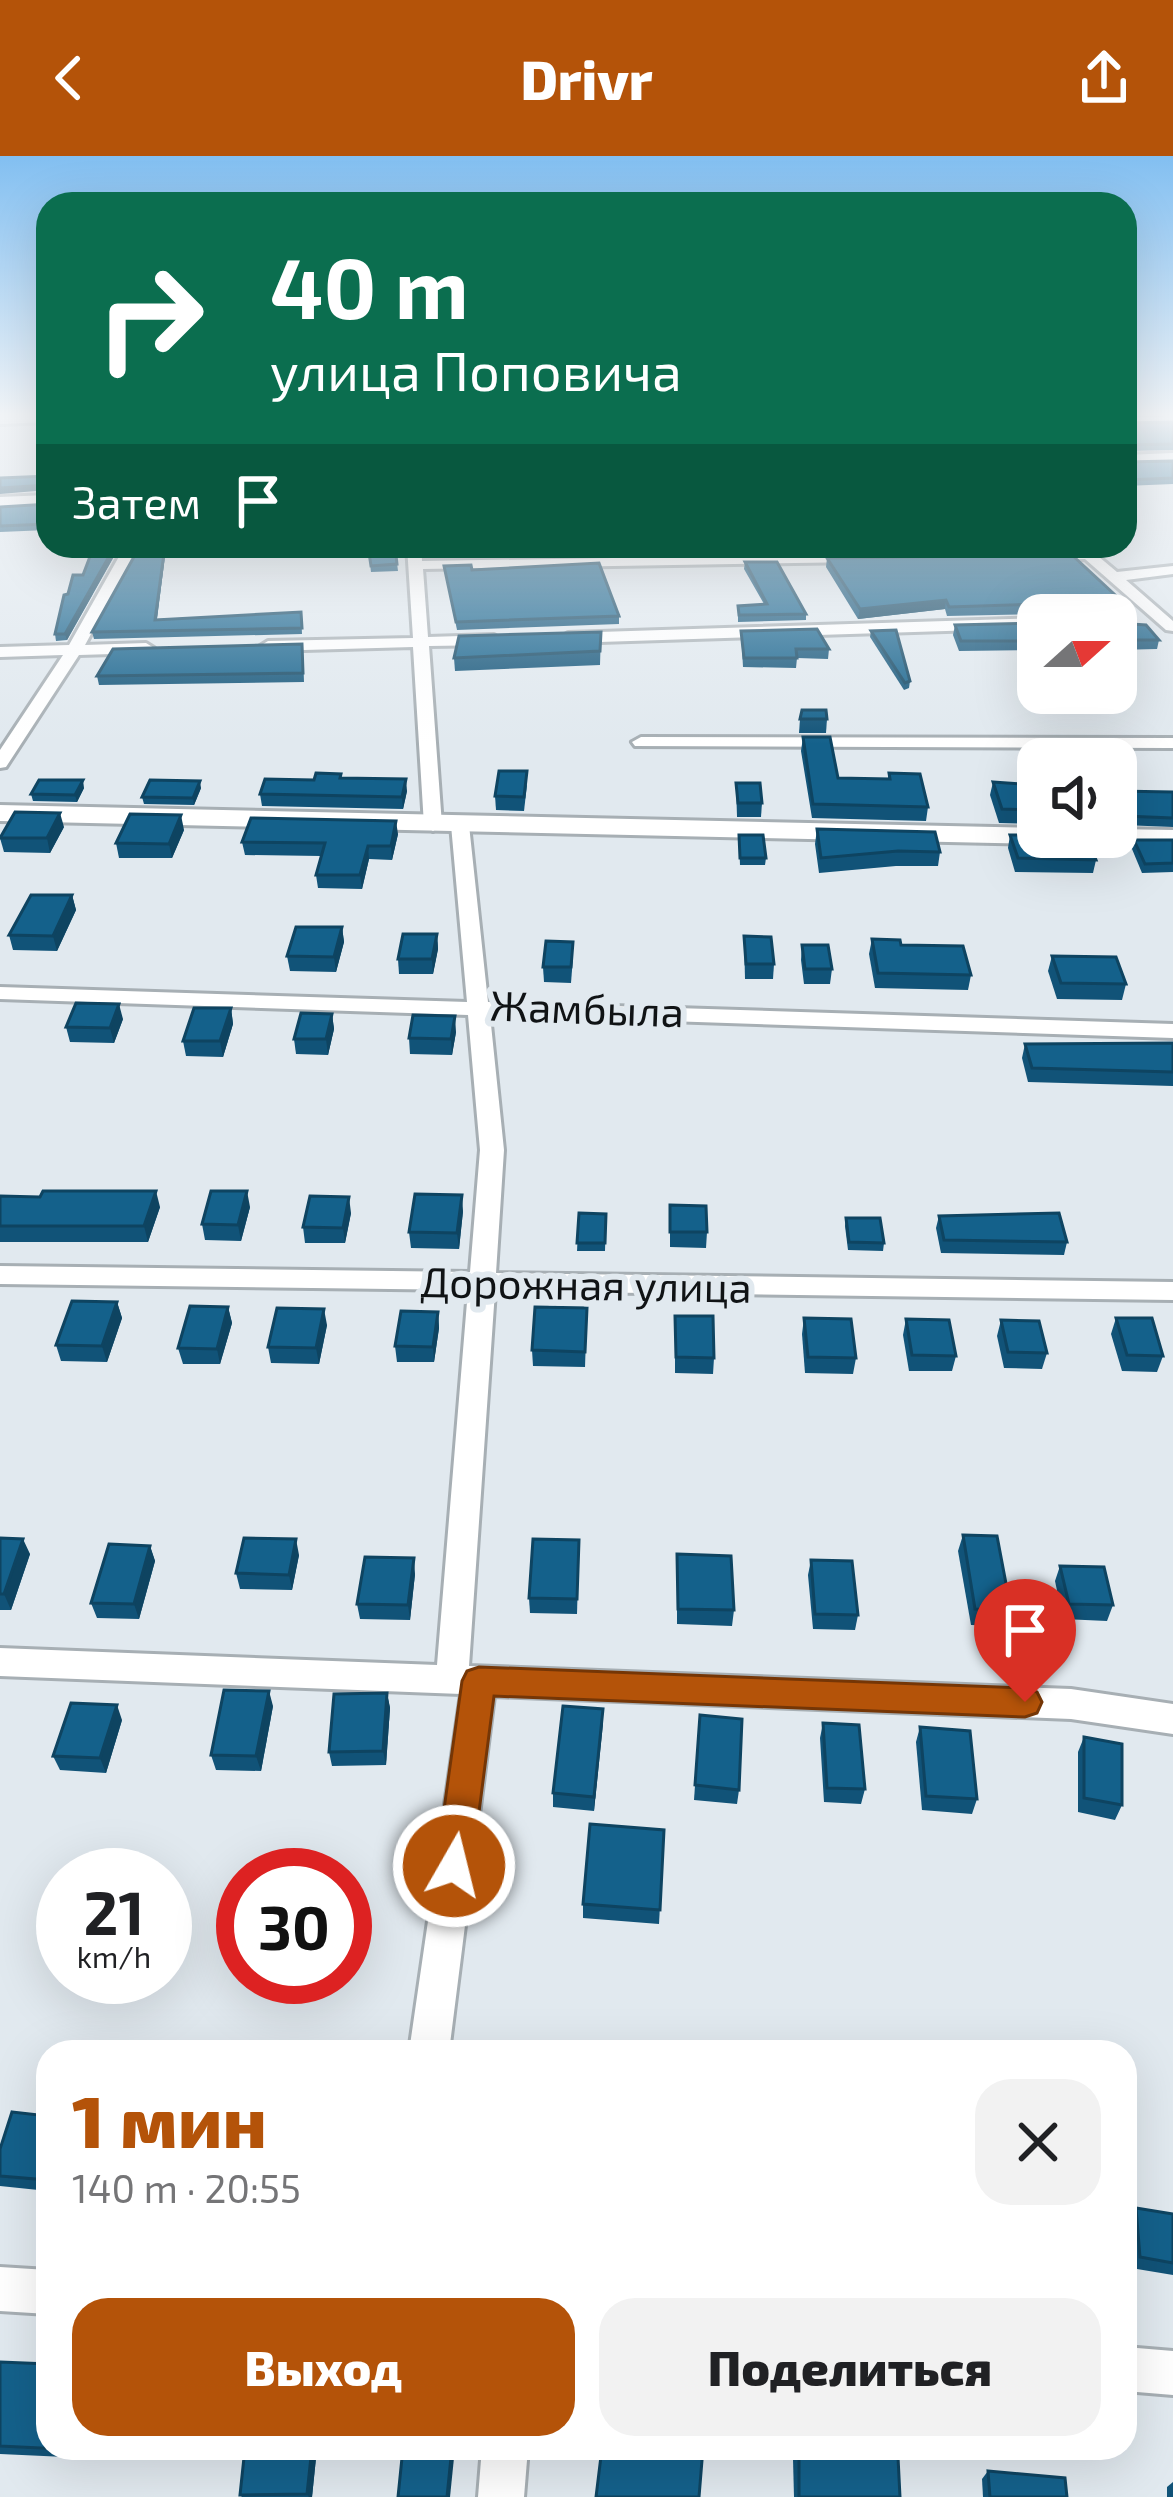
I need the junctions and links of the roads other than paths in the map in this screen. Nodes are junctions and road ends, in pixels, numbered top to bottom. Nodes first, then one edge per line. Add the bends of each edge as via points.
1 (125, 558) edge
2 (415, 558) edge
3 (879, 558) edge
4 (1092, 558) edge
5 (416, 565) junction
6 (1173, 571) edge
7 (1115, 577) junction
8 (1017, 624) edge
9 (1137, 625) edge
10 (1172, 627) edge
11 (540, 639) edge
12 (516, 640) edge
13 (421, 643) junction
14 (259, 646) edge
15 (166, 648) edge
16 (74, 650) junction
17 (0, 652) edge
18 (641, 742) dead end
19 (1173, 743) edge
20 (0, 763) edge
21 (0, 812) edge
22 (447, 825) junction
23 (1017, 836) edge
24 (1137, 837) edge
25 (1173, 838) edge
26 (0, 993) edge
27 (478, 1005) junction
28 (1173, 1031) edge
29 (0, 1275) edge
30 (482, 1285) junction
31 (1173, 1291) edge
32 (0, 1662) edge
33 (466, 1680) junction
34 (1173, 1719) edge
35 (430, 2040) edge
36 (0, 2289) edge
37 (36, 2291) edge
38 (1137, 2370) edge
39 (1173, 2373) edge
40 (504, 2460) edge
41 (501, 2497) edge

1 - 16 street
2 - 5 street
3 - 5 street
4 - 7 street
5 - 13 street
6 - 7 street
7 - 10 street
8 - 11 street
9 - 10 street
12 - 13 street
13 - 14 street
13 - 22 street
15 - 16 street
16 - 17 street
16 - 20 street
18 - 19 street
21 - 22 street
22 - 23 street
22 - 27 street
24 - 25 street
26 - 27 street, Жамбыла
27 - 28 street, Жамбыла
27 - 30 street via 492,1150
29 - 30 street, Дорожная улица
30 - 31 street, Дорожная улица
30 - 33 street
32 - 33 street
33 - 34 street via 1071,1704
33 - 35 street
36 - 37 street
38 - 39 street
40 - 41 street

